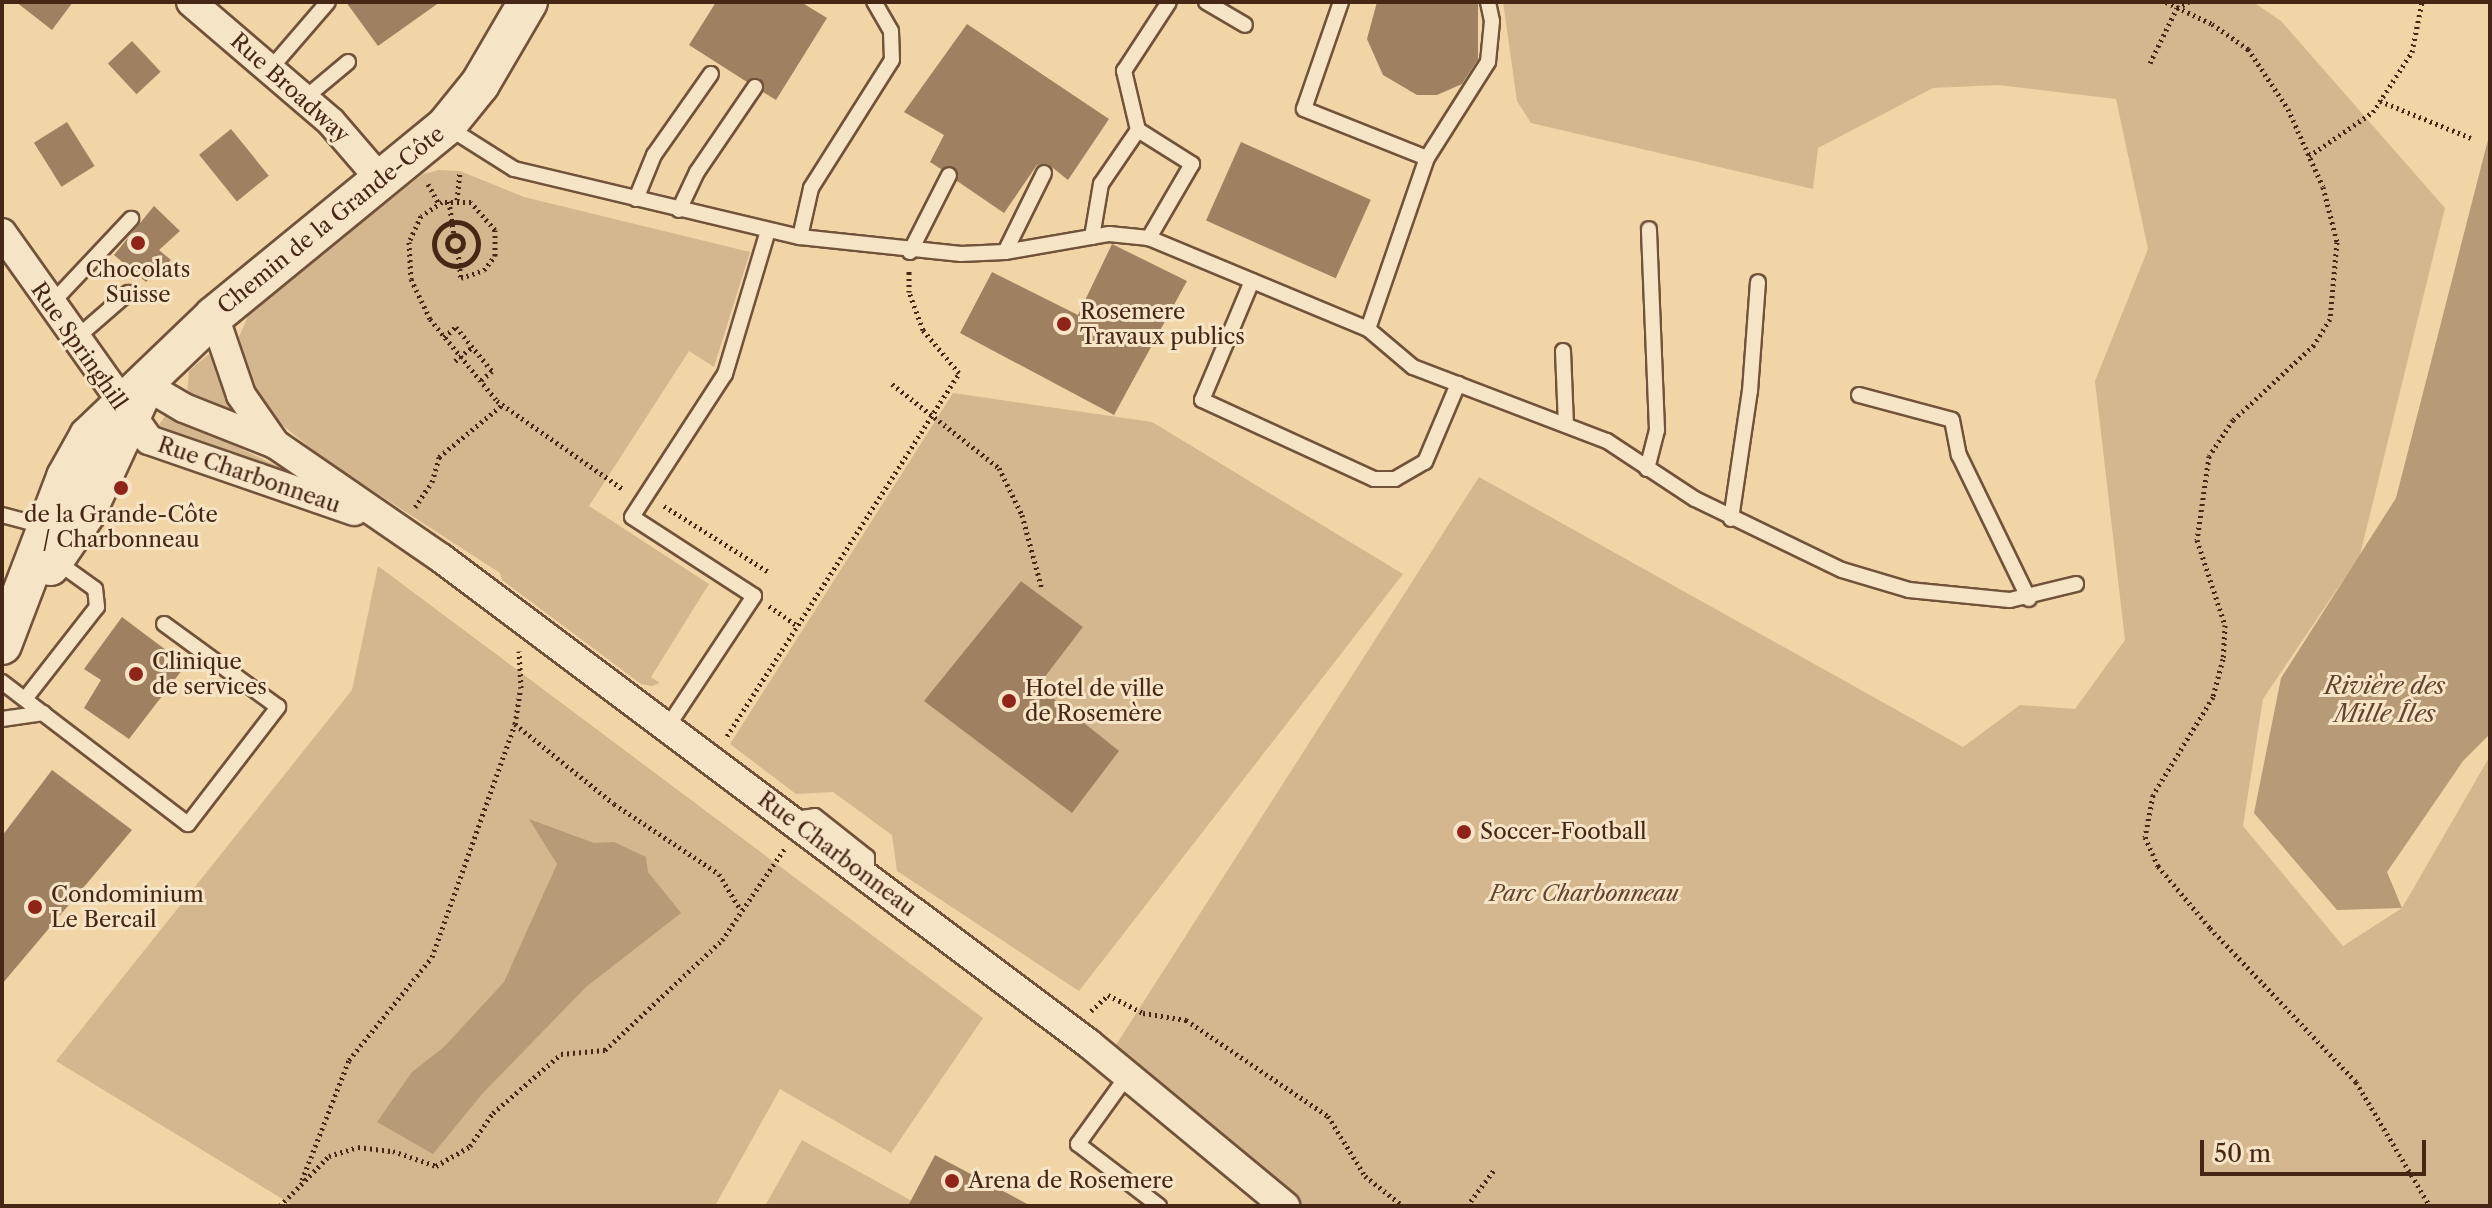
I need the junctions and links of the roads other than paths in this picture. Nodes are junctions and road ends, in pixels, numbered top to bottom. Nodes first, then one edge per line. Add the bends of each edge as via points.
1 (191, 2) edge
2 (328, 2) edge
3 (528, 2) edge
4 (874, 2) edge
5 (1169, 2) edge
6 (1206, 2) edge
7 (1341, 2) edge
8 (1488, 2) edge
9 (1245, 25) dead end
10 (348, 62) dead end
11 (271, 68) junction
12 (711, 74) dead end
13 (755, 87) dead end
14 (305, 98) junction
15 (446, 126) junction
16 (1138, 130) junction
17 (1427, 158) junction
18 (1044, 173) dead end
19 (949, 175) dead end
20 (382, 181) junction
21 (636, 199) junction
22 (679, 210) junction
23 (131, 219) dead end
24 (1649, 229) dead end
25 (768, 231) junction
26 (2, 233) edge
27 (800, 237) junction
28 (1092, 237) junction
29 (1149, 238) junction
30 (910, 252) junction
31 (1005, 252) junction
32 (1252, 281) junction
33 (1758, 282) dead end
34 (128, 293) dead end
35 (49, 306) junction
36 (214, 316) junction
37 (1368, 329) junction
38 (74, 340) junction
39 (1563, 351) dead end
40 (1458, 384) junction
41 (1859, 395) dead end
42 (132, 403) junction
43 (1566, 425) junction
44 (275, 444) junction
45 (1647, 469) junction
46 (2, 515) edge
47 (377, 519) junction
48 (1731, 519) junction
49 (53, 544) junction
50 (2076, 584) dead end
51 (2029, 599) junction
52 (164, 624) dead end
53 (2, 645) edge
54 (2, 682) edge
55 (25, 699) junction
56 (44, 713) junction
57 (2, 719) edge
58 (668, 726) junction
59 (1127, 1076) junction
60 (1159, 1206) edge
61 (1285, 1206) edge

1 - 11 street, Rue Broadway
2 - 11 lane
3 - 15 main road, Chemin de la Grande-Côte via 480,84
4 - 27 lane via 891,31 892,60 811,188
5 - 16 lane via 1124,71
6 - 9 lane
7 - 17 lane via 1304,109
8 - 17 lane via 1488,62
10 - 14 lane
11 - 14 street, Rue Broadway
12 - 21 lane via 654,155
13 - 22 lane via 697,172
14 - 20 street, Rue Broadway
15 - 20 main road, Chemin de la Grande-Côte
15 - 21 lane via 514,169
16 - 28 lane via 1101,184
16 - 29 lane via 1192,164
17 - 37 lane
18 - 31 lane
19 - 30 lane
20 - 36 main road, Chemin de la Grande-Côte
21 - 22 lane
22 - 25 lane
23 - 35 lane
24 - 45 lane via 1657,430
25 - 27 lane
25 - 58 lane via 725,374 632,517 754,596
26 - 35 street, Rue Springhill
27 - 30 lane
28 - 29 lane via 1121,233
28 - 31 lane
29 - 32 lane
30 - 31 lane
32 - 37 lane
32 - 40 lane via 1202,400 1374,479 1395,479 1425,462
33 - 48 lane via 1750,391
34 - 38 lane
35 - 38 street, Rue Springhill
36 - 42 main road, Chemin de la Grande-Côte
36 - 44 street, Rue Charbonneau via 241,395
37 - 40 lane via 1413,367
38 - 42 street, Rue Springhill
39 - 43 lane
40 - 43 lane
41 - 51 lane via 1952,420 1959,455
42 - 44 street, Rue Charbonneau via 184,408
42 - 47 street, Rue Charbonneau via 149,440
42 - 49 main road, Chemin de la Grande-Côte via 77,456
43 - 45 lane via 1607,441
44 - 47 street, Rue Charbonneau
45 - 48 lane
46 - 49 lane
47 - 58 street, Rue Charbonneau via 525,619
48 - 51 lane via 1807,556 1885,584 1988,599
49 - 53 main road, Chemin de la Grande-Côte
49 - 55 lane via 95,589 97,607
50 - 51 lane
52 - 56 lane via 278,707 188,824
54 - 55 lane
55 - 56 lane
56 - 57 lane
58 - 59 street, Rue Charbonneau
59 - 60 lane via 1078,1144
59 - 61 street, Rue Charbonneau

